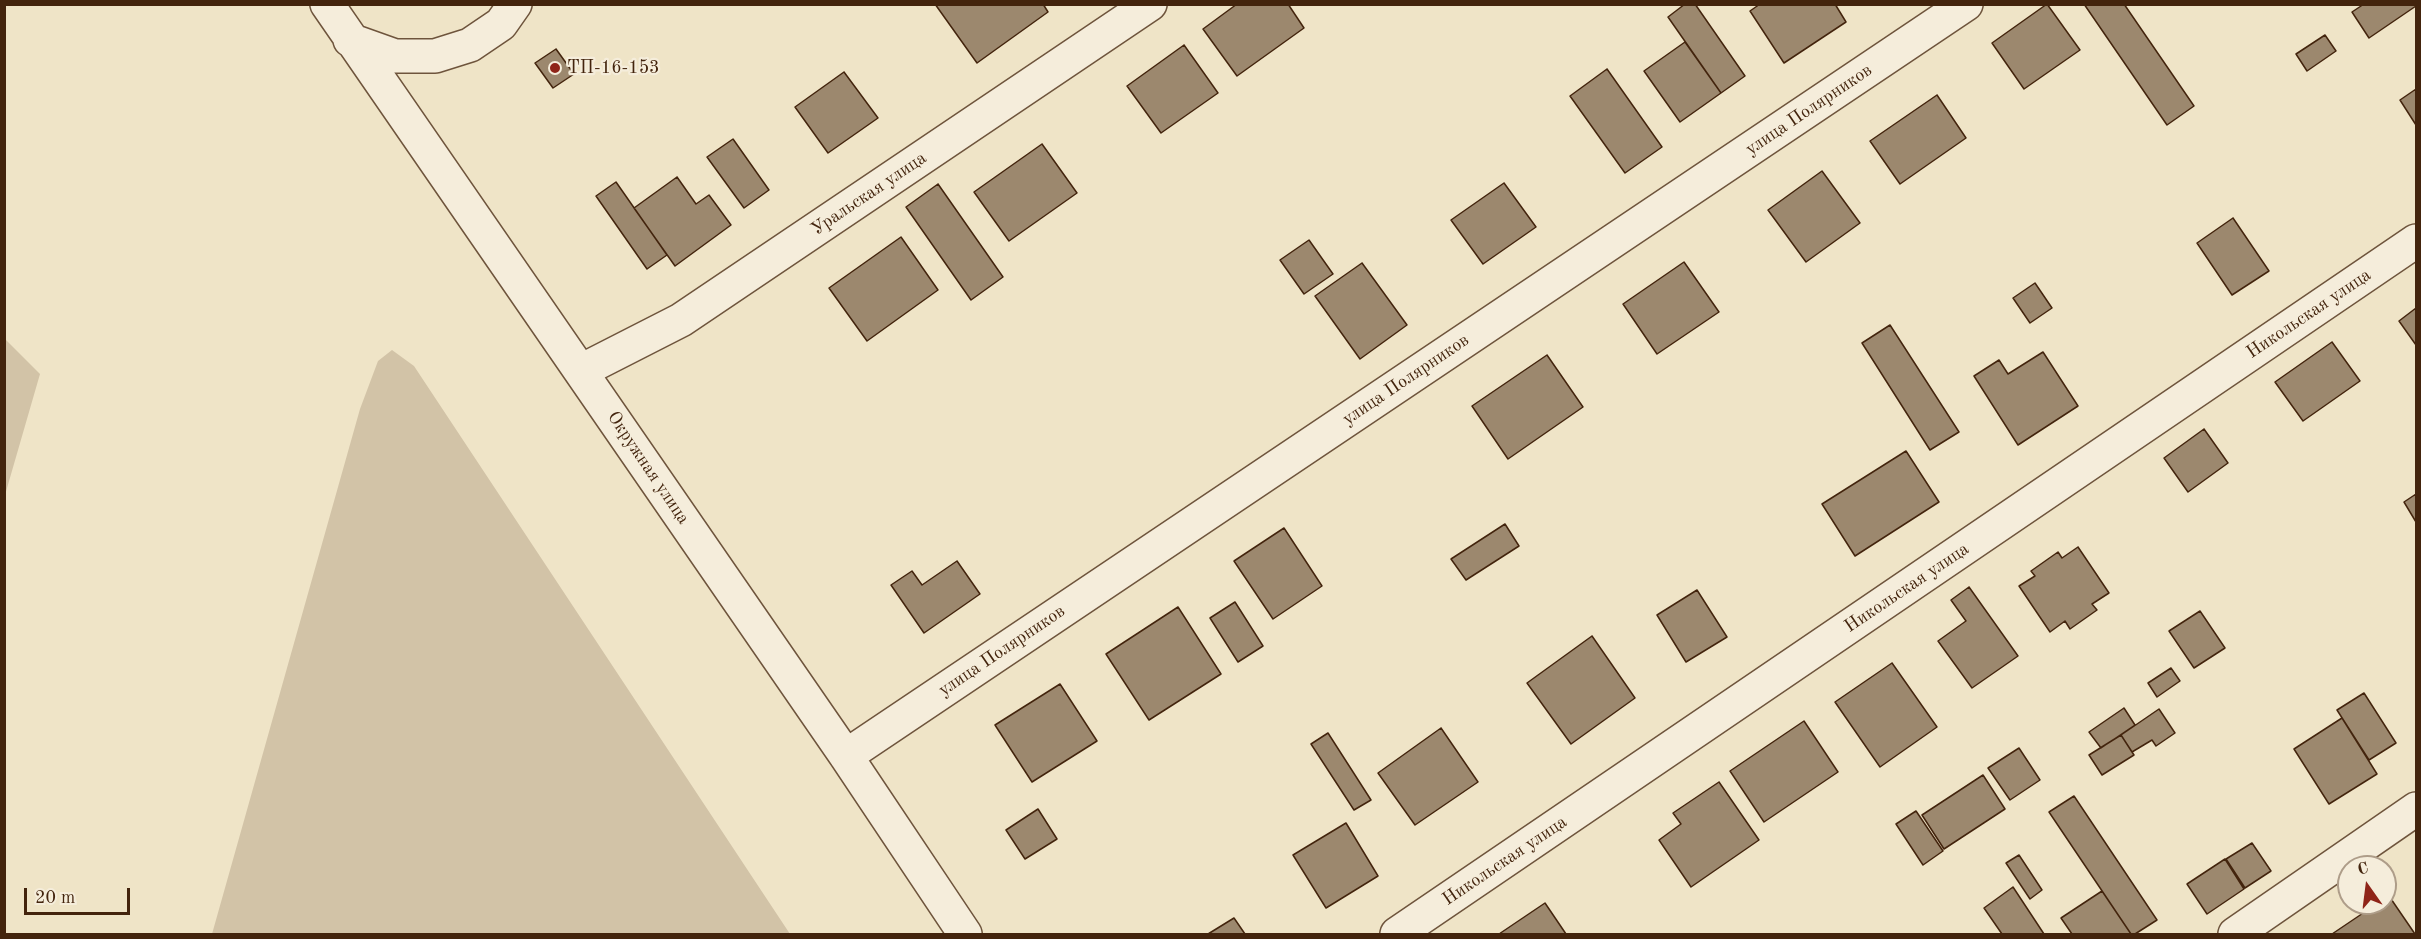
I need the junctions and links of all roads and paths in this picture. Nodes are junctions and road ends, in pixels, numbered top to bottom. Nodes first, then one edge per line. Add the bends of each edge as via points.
1 (327, 4) edge
2 (516, 4) edge
3 (1150, 4) edge
4 (1966, 4) edge
5 (350, 40) junction
6 (2416, 241) edge
7 (581, 371) junction
8 (846, 756) junction
9 (2416, 809) edge
10 (965, 934) edge
11 (1397, 934) edge
12 (2235, 934) edge

1 - 5 street, Окружная улица
2 - 5 street via 501,24 470,45 435,56 395,56
3 - 7 street, Уральская улица via 681,320
4 - 8 street, улица Полярников
5 - 7 street, Окружная улица
6 - 11 street, Никольская улица
7 - 8 street, Окружная улица
8 - 10 street, Окружная улица
9 - 12 street

